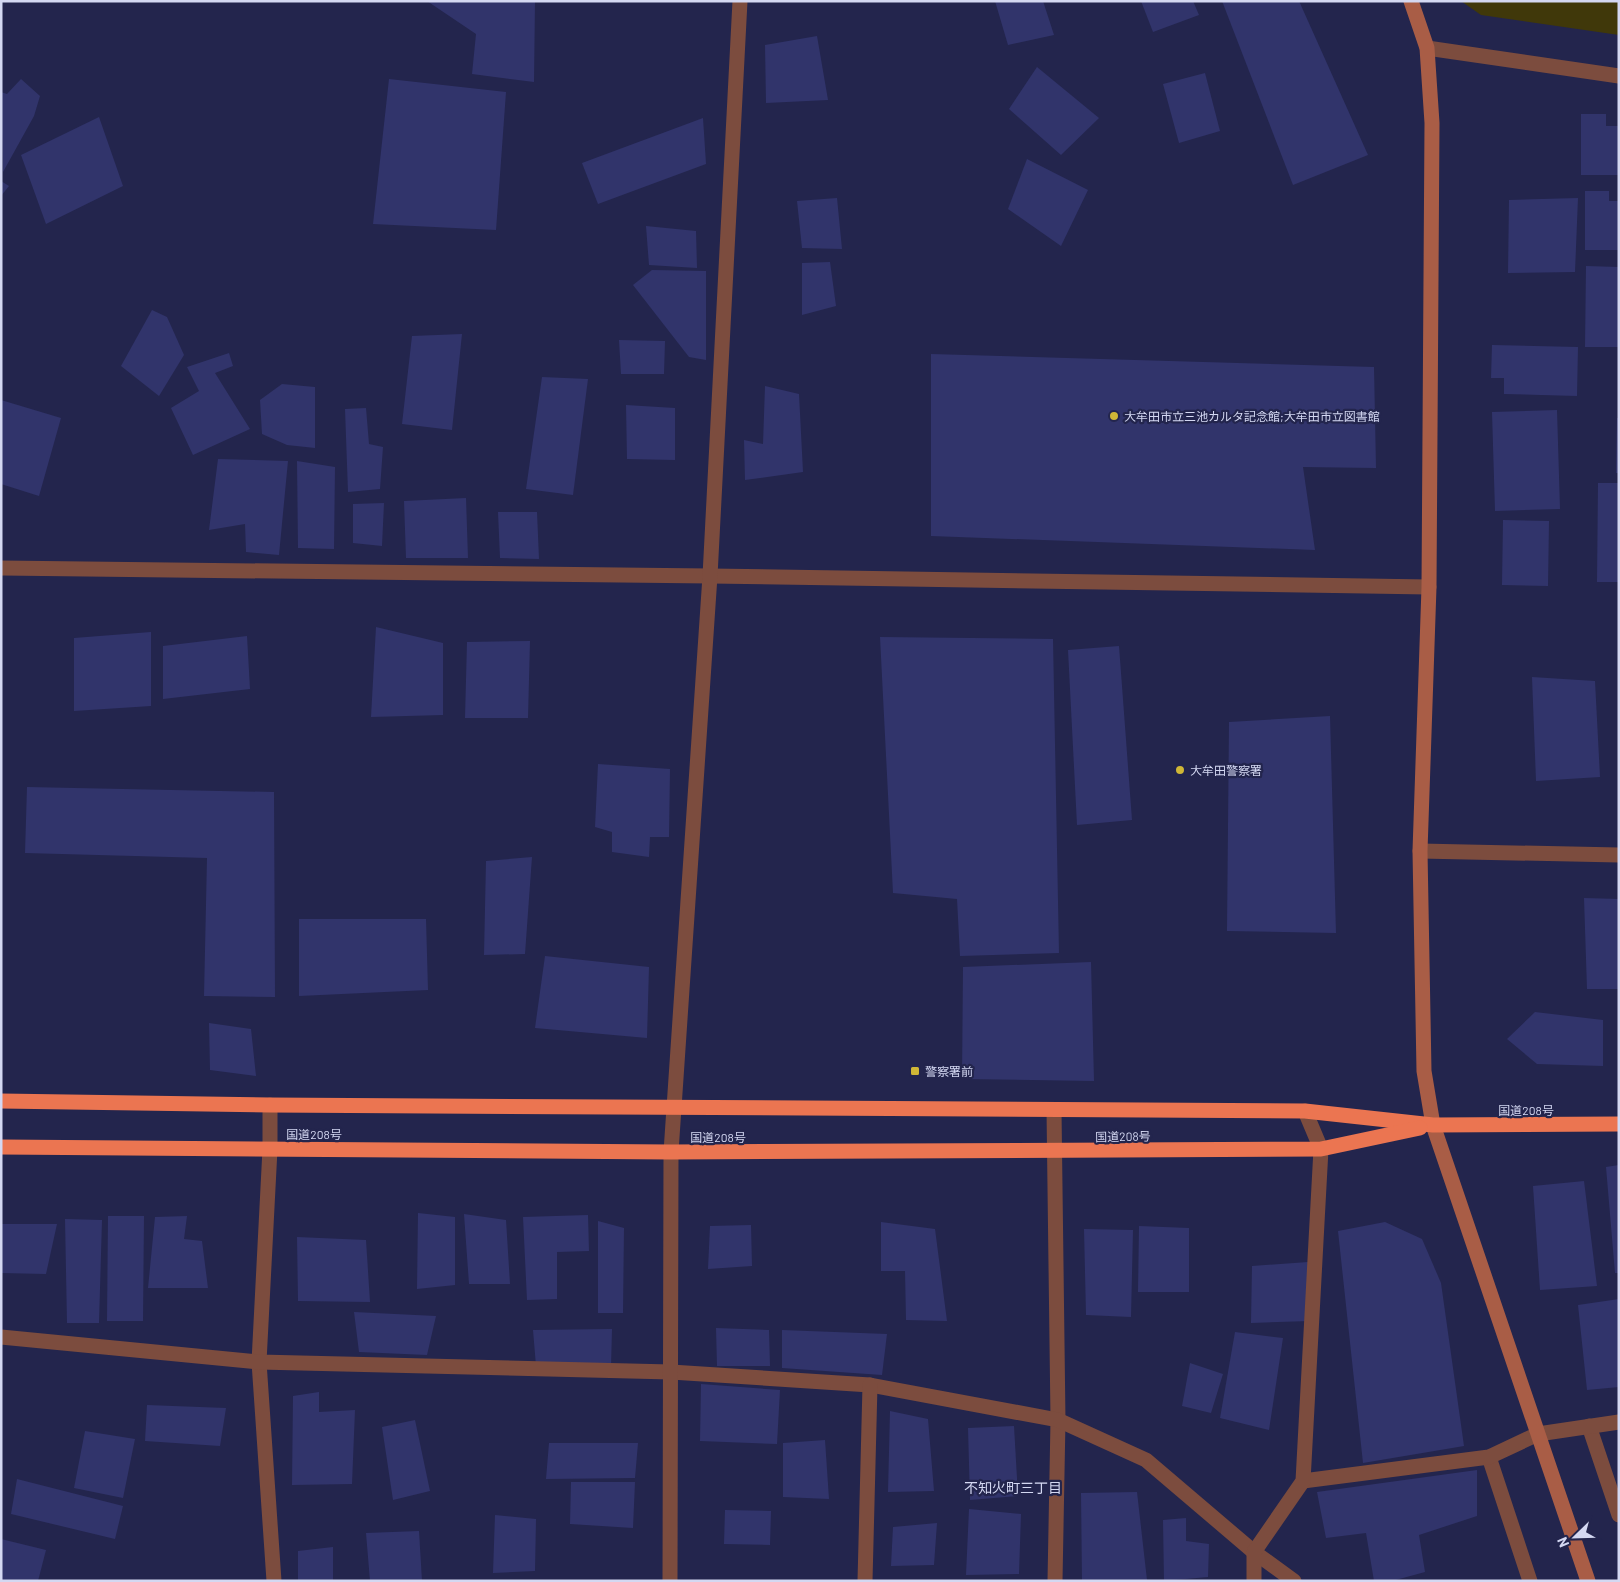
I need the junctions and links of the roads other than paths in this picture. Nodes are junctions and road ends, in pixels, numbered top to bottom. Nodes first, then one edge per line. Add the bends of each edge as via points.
1 (740, 1) edge
2 (1411, 1) edge
3 (1427, 48) junction
4 (1619, 76) edge
5 (1, 568) edge
6 (710, 576) junction
7 (1429, 587) junction
8 (1420, 852) junction
9 (1619, 855) edge
10 (1, 1100) edge
11 (270, 1105) junction
12 (673, 1107) junction
13 (1054, 1110) junction
14 (1305, 1111) junction
15 (1619, 1124) edge
16 (1433, 1125) junction
17 (1, 1147) edge
18 (270, 1149) junction
19 (1321, 1149) junction
20 (1056, 1151) junction
21 (671, 1152) junction
22 (1, 1337) edge
23 (259, 1362) junction
24 (671, 1372) junction
25 (870, 1384) junction
26 (1058, 1420) junction
27 (1619, 1422) edge
28 (1589, 1426) junction
29 (1538, 1434) junction
30 (1489, 1457) junction
31 (1303, 1481) junction
32 (1619, 1515) edge
33 (1254, 1552) junction
34 (274, 1581) edge
35 (670, 1581) edge
36 (865, 1581) edge
37 (1054, 1581) edge
38 (1254, 1581) edge
39 (1294, 1581) edge
40 (1530, 1581) edge
41 (1588, 1581) edge

1 - 6 street
2 - 3 street
3 - 4 street
3 - 7 street via 1432,123
5 - 6 street
6 - 7 street
6 - 12 street
7 - 8 street
8 - 9 street
8 - 16 street via 1424,1071
10 - 11 highway, 国道208号
11 - 12 highway, 国道208号
11 - 18 street
12 - 13 highway, 国道208号
12 - 21 street
13 - 14 highway, 国道208号
13 - 20 street
14 - 16 highway, 国道208号
14 - 19 street
15 - 16 highway, 国道208号
16 - 19 highway, 国道208号
16 - 29 street
17 - 18 highway, 国道208号
18 - 21 highway, 国道208号
18 - 23 street
19 - 20 highway, 国道208号
19 - 31 street
20 - 21 highway, 国道208号
20 - 26 street
21 - 24 street
22 - 23 street
23 - 24 street
23 - 34 street
24 - 25 street
24 - 35 street
25 - 26 street
25 - 36 street
26 - 33 street via 1146,1460
26 - 37 street
27 - 28 street
28 - 29 street
28 - 32 street
29 - 30 street
29 - 41 street
30 - 31 street
30 - 40 street
31 - 33 street
33 - 38 street
33 - 39 street

